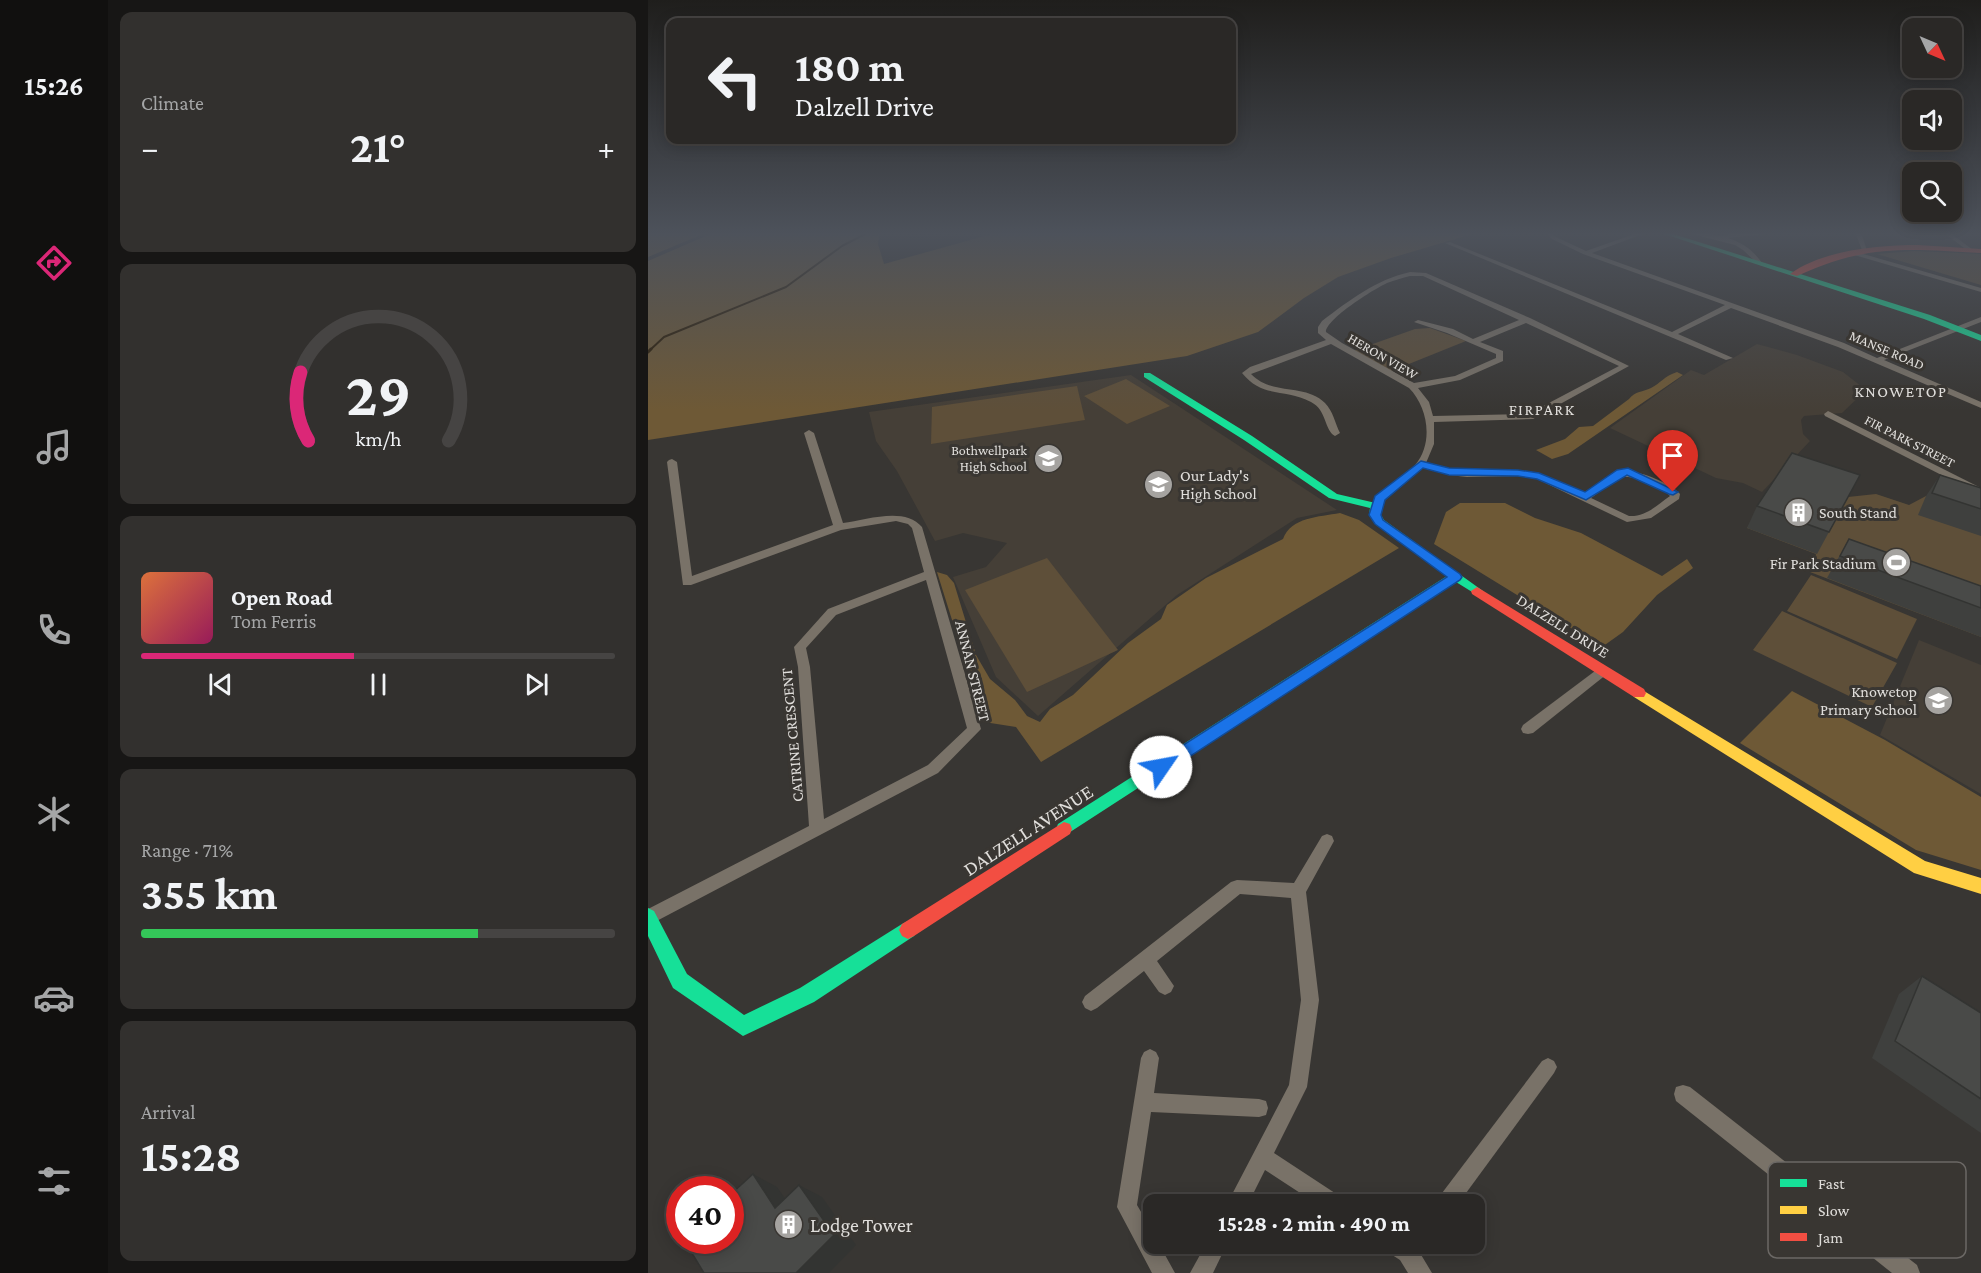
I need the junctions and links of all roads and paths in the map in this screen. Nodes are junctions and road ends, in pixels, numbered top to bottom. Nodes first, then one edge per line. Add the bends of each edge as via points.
1 (1366, 291) edge
2 (1464, 291) edge
3 (1565, 291) edge
4 (1693, 291) edge
5 (1849, 291) edge
6 (1731, 305) junction
7 (1981, 319) edge
8 (1527, 320) junction
9 (1418, 322) dead end
10 (1959, 329) junction
11 (1671, 335) junction
12 (1981, 338) edge
13 (1332, 341) junction
14 (1473, 342) junction
15 (1729, 358) dead end
16 (1878, 360) junction
17 (1147, 375) dead end
18 (1413, 386) junction
19 (1981, 405) edge
20 (1828, 414) dead end
21 (1430, 419) junction
22 (808, 433) dead end
23 (1335, 433) dead end
24 (672, 462) dead end
25 (1421, 464) junction
26 (1981, 492) edge
27 (1586, 497) junction
28 (1377, 506) junction
29 (839, 528) junction
30 (930, 573) junction
31 (1455, 577) junction
32 (1603, 670) junction
33 (1527, 729) dead end
34 (817, 829) junction
35 (1327, 841) dead end
36 (1981, 886) edge
37 (1298, 891) junction
38 (648, 917) edge
39 (1145, 959) junction
40 (1165, 986) dead end
41 (1091, 1002) dead end
42 (1150, 1058) dead end
43 (1548, 1068) dead end
44 (1683, 1094) dead end
45 (1143, 1102) junction
46 (1259, 1108) dead end
47 (1262, 1156) junction
48 (1769, 1162) edge
49 (1242, 1194) edge
50 (1319, 1194) edge
51 (1454, 1194) edge
52 (1211, 1254) edge
53 (1409, 1254) edge
54 (1890, 1258) edge
55 (1164, 1273) edge
56 (1201, 1273) edge
57 (1421, 1273) edge
58 (1909, 1273) edge

1 - 13 street, HERON VIEW via 1322,327 1322,333
2 - 8 street, HERON VIEW
3 - 11 street
4 - 6 street, MANSE ROAD
5 - 10 street
6 - 11 street
6 - 16 street, MANSE ROAD
7 - 10 street
8 - 14 street
8 - 21 street, HERON VIEW via 1625,366 1530,417
9 - 14 street via 1450,330
10 - 12 street
10 - 16 street
11 - 15 street
13 - 18 street, HERON VIEW
13 - 23 street via 1246,373 1266,389 1321,403
14 - 18 street via 1500,353 1500,359 1457,378
16 - 19 street, MANSE ROAD
17 - 28 street via 1333,496
18 - 21 street, HERON VIEW
20 - 26 street, FIR PARK STREET
21 - 25 street, HERON VIEW via 1430,446
22 - 29 street
24 - 29 street, ANNAN STREET via 687,582
25 - 27 street via 1449,472 1539,476
25 - 28 street via 1386,492
27 - 27 street via 1628,472 1675,494 1644,519 1636,520
28 - 31 street, DALZELL DRIVE via 1375,515 1379,522
29 - 30 street, ANNAN STREET via 896,518 912,522 917,527
30 - 34 street, CATRINE CRESCENT via 832,612 800,647
30 - 34 street, ANNAN STREET via 974,729 933,769
31 - 32 street, DALZELL DRIVE
31 - 38 street, DALZELL AVENUE via 807,995 743,1026 680,981
32 - 33 street
32 - 36 street, DALZELL DRIVE via 1920,867
34 - 38 street, ANNAN STREET
35 - 37 street
37 - 39 street via 1237,887
37 - 47 street via 1310,1000 1300,1076
39 - 40 street
39 - 41 street
42 - 45 street
43 - 51 street
44 - 48 street
45 - 46 street
45 - 55 street via 1126,1207
47 - 49 street
47 - 50 street
52 - 56 street
53 - 57 street
54 - 58 street

